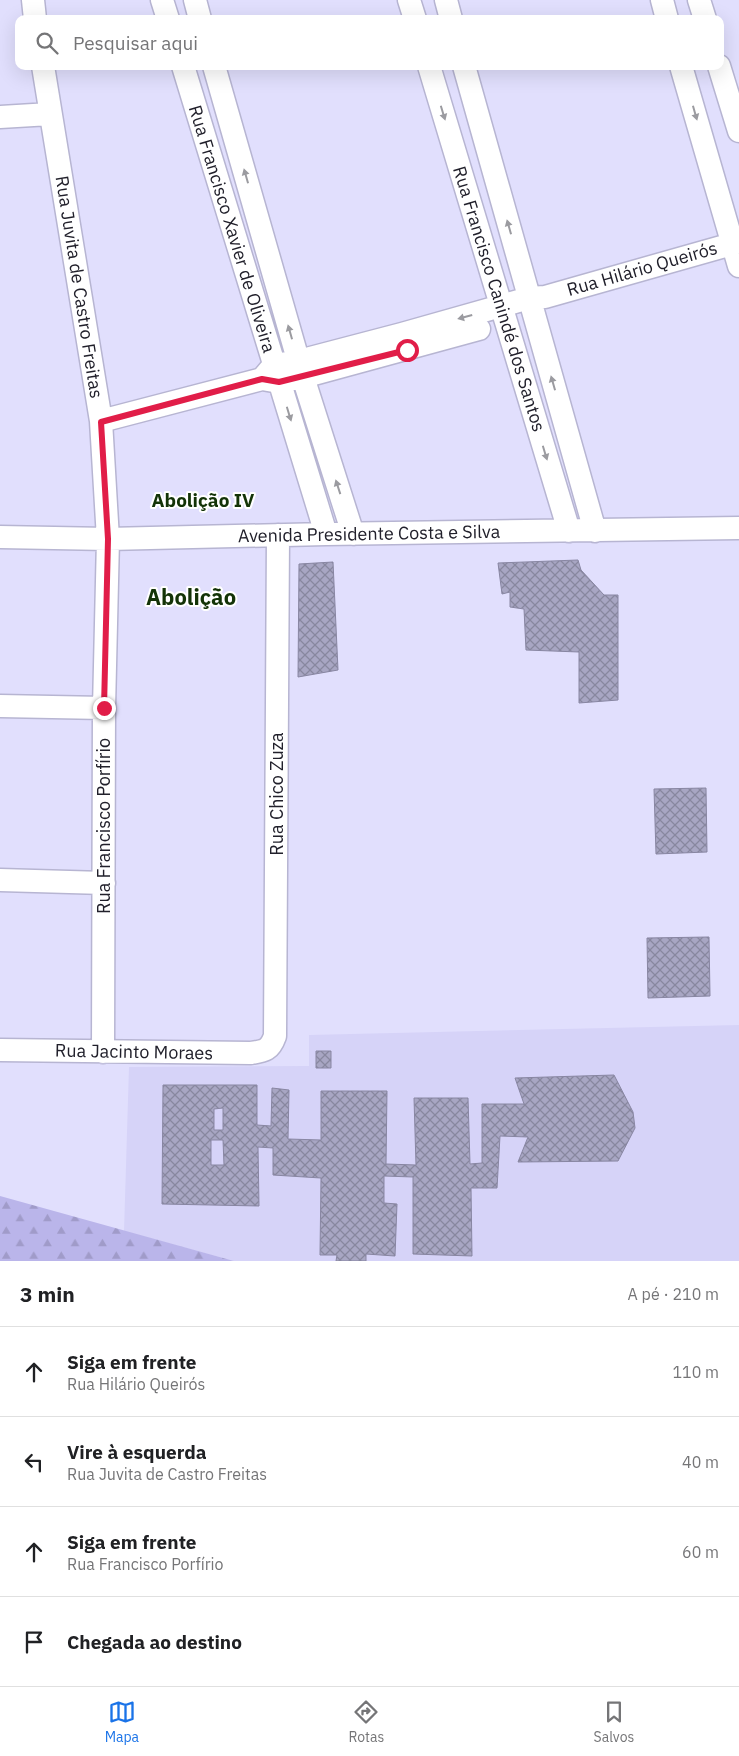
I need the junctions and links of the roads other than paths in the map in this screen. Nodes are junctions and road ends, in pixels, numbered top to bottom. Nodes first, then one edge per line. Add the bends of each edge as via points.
1 (32, 0) edge
2 (162, 0) edge
3 (195, 0) edge
4 (410, 0) edge
5 (446, 0) edge
6 (662, 0) edge
7 (699, 0) edge
8 (35, 15) edge
9 (167, 15) edge
10 (199, 15) edge
11 (414, 15) edge
12 (450, 15) edge
13 (667, 15) edge
14 (704, 15) edge
15 (44, 70) edge
16 (184, 70) edge
17 (215, 70) edge
18 (430, 70) edge
19 (465, 70) edge
20 (682, 70) edge
21 (720, 70) edge
22 (50, 114) junction
23 (0, 117) edge
24 (739, 131) edge
25 (736, 242) edge
26 (739, 266) edge
27 (535, 302) junction
28 (503, 314) junction
29 (301, 369) junction
30 (271, 375) junction
31 (101, 422) junction
32 (739, 528) edge
33 (568, 531) junction
34 (595, 531) junction
35 (326, 534) junction
36 (353, 534) junction
37 (278, 535) junction
38 (0, 537) edge
39 (108, 539) junction
40 (0, 706) edge
41 (104, 708) junction
42 (0, 880) edge
43 (104, 883) junction
44 (267, 1049) joint
45 (0, 1050) edge
46 (103, 1052) junction

1 - 8 street
2 - 9 street
3 - 10 street
4 - 11 street
5 - 12 street
6 - 13 street
7 - 14 street
15 - 22 street, Rua Juvita de Castro Freitas
16 - 30 street, Rua Francisco Xavier de Oliveira
29 -> 17 street, Rua Francisco Xavier de Oliveira
18 -> 28 street, Rua Francisco Canindé dos Santos
27 -> 19 street, Rua Francisco Canindé dos Santos
20 -> 25 street
21 - 24 street
22 - 23 street
22 - 31 street, Rua Juvita de Castro Freitas
25 - 26 street
25 - 27 street, Rua Hilário Queirós
27 - 28 street, Rua Hilário Queirós
34 -> 27 street, Rua Francisco Canindé dos Santos
28 - 29 street, Rua Hilário Queirós
28 -> 33 street, Rua Francisco Canindé dos Santos
29 - 30 street, Rua Hilário Queirós
36 -> 29 street, Rua Francisco Xavier de Oliveira
30 - 31 street, Rua Hilário Queirós
30 -> 35 street, Rua Francisco Xavier de Oliveira
31 - 39 street, Rua Juvita de Castro Freitas
32 - 34 street, Avenida Presidente Costa e Silva
33 - 34 street, Avenida Presidente Costa e Silva
33 - 36 street, Avenida Presidente Costa e Silva
35 - 36 street, Avenida Presidente Costa e Silva
35 - 37 street, Avenida Presidente Costa e Silva
37 - 39 street, Avenida Presidente Costa e Silva
37 - 44 street, Rua Chico Zuza via 276,1036
38 - 39 street, Avenida Presidente Costa e Silva
39 - 41 street, Rua Francisco Porfírio
40 - 41 street
41 - 43 street, Rua Francisco Porfírio
42 - 43 street
43 - 46 street, Rua Francisco Porfírio
44 - 46 street, Rua Jacinto Moraes via 251,1053
45 - 46 street, Rua Jacinto Moraes

